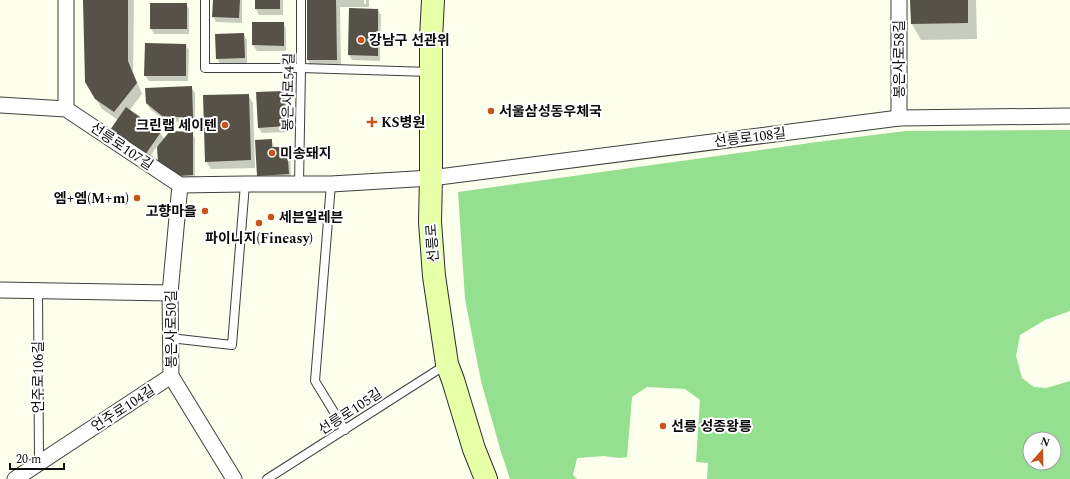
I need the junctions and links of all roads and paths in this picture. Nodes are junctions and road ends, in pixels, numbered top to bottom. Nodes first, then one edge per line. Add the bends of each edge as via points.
1 (66, 0) edge
2 (205, 0) edge
3 (301, 0) edge
4 (434, 0) edge
5 (899, 0) edge
6 (301, 68) junction
7 (431, 72) junction
8 (0, 105) edge
9 (66, 109) junction
10 (1070, 116) edge
11 (899, 118) junction
12 (431, 178) junction
13 (245, 184) junction
14 (299, 184) junction
15 (331, 184) junction
16 (180, 185) junction
17 (0, 290) edge
18 (38, 290) junction
19 (170, 293) junction
20 (170, 338) junction
21 (447, 364) junction
22 (170, 376) junction
23 (345, 430) junction
24 (39, 463) junction
25 (15, 479) edge
26 (234, 479) edge
27 (267, 479) edge
28 (486, 479) edge

1 - 9 street
2 - 6 lane via 205,68
3 - 6 lane, 봉은사로54길
4 - 7 main road, 선릉로
5 - 11 street, 봉은사로58길
6 - 7 lane
6 - 14 lane, 봉은사로54길
7 - 12 main road, 선릉로
8 - 9 street
9 - 16 street, 선릉로107길
10 - 11 street, 선릉로108길
11 - 12 street, 선릉로108길
12 - 15 street
12 - 21 main road, 선릉로 via 430,222 434,276
13 - 14 street
13 - 16 street
13 - 20 lane via 232,344
14 - 15 street
15 - 23 lane via 315,381
16 - 19 street, 봉은사로50길
17 - 18 street
18 - 19 street
18 - 24 lane, 언주로106길
19 - 20 street, 봉은사로50길
20 - 22 street, 봉은사로50길
21 - 23 lane, 선릉로105길
21 - 28 main road, 선릉로
22 - 24 street, 언주로104길
22 - 26 street, 봉은사로50길
23 - 27 lane, 선릉로105길
24 - 25 street, 언주로104길

